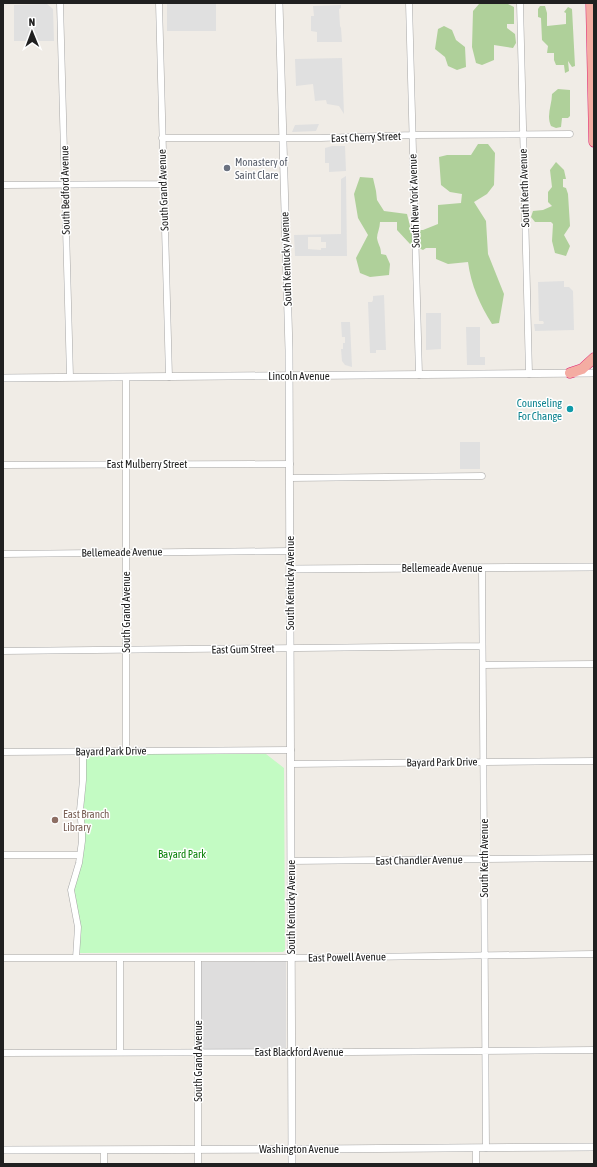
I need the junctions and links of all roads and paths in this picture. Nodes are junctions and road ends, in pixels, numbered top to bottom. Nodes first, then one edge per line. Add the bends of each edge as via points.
1 (60, 3) edge
2 (158, 3) edge
3 (279, 3) edge
4 (409, 3) edge
5 (520, 3) edge
6 (591, 3) edge
7 (570, 134) dead end
8 (412, 135) junction
9 (523, 135) junction
10 (162, 138) junction
11 (283, 138) junction
12 (594, 142) edge
13 (65, 184) junction
14 (163, 184) junction
15 (3, 185) edge
16 (594, 358) edge
17 (570, 373) junction
18 (594, 373) edge
19 (529, 374) junction
20 (419, 375) junction
21 (289, 376) junction
22 (70, 377) junction
23 (126, 377) junction
24 (169, 377) junction
25 (3, 378) edge
26 (126, 464) junction
27 (290, 464) junction
28 (3, 465) edge
29 (482, 476) dead end
30 (290, 478) junction
31 (290, 550) junction
32 (126, 552) junction
33 (3, 554) edge
34 (594, 567) edge
35 (482, 568) junction
36 (290, 569) junction
37 (482, 646) junction
38 (290, 648) junction
39 (126, 650) junction
40 (3, 651) edge
41 (594, 664) edge
42 (483, 665) junction
43 (291, 750) junction
44 (126, 751) junction
45 (3, 752) edge
46 (83, 752) junction
47 (594, 761) edge
48 (483, 762) junction
49 (291, 764) junction
50 (3, 855) edge
51 (79, 855) junction
52 (594, 858) edge
53 (484, 859) junction
54 (291, 861) junction
55 (594, 954) edge
56 (485, 956) junction
57 (3, 958) edge
58 (76, 958) junction
59 (120, 958) junction
60 (198, 958) junction
61 (291, 958) junction
62 (594, 1050) edge
63 (485, 1051) junction
64 (120, 1052) junction
65 (198, 1052) junction
66 (292, 1052) junction
67 (3, 1053) edge
68 (594, 1147) edge
69 (476, 1148) junction
70 (486, 1148) junction
71 (3, 1150) edge
72 (104, 1150) junction
73 (198, 1150) junction
74 (292, 1150) junction
75 (104, 1164) edge
76 (198, 1164) edge
77 (292, 1164) edge
78 (476, 1164) edge

1 - 13 street, South Bedford Avenue
2 - 10 street, South Grand Avenue
3 - 11 street, South Kentucky Avenue
4 - 8 street, South New York Avenue
5 - 9 street, South Kerth Avenue
6 - 12 highway
7 - 9 street, East Cherry Street
8 - 9 street, East Cherry Street
8 - 11 street, East Cherry Street
8 - 20 street, South New York Avenue
9 - 19 street, South Kerth Avenue
10 - 11 street, East Cherry Street
10 - 14 street, South Grand Avenue
11 - 21 street, South Kentucky Avenue
13 - 14 street
13 - 15 street
13 - 22 street, South Bedford Avenue
14 - 24 street, South Grand Avenue
16 - 17 highway via 582,369
17 - 18 street, Lincoln Avenue
17 - 19 street, Lincoln Avenue
19 - 20 street, Lincoln Avenue
20 - 21 street, Lincoln Avenue
21 - 24 street, Lincoln Avenue
21 - 27 street, South Kentucky Avenue
22 - 23 street, Lincoln Avenue
22 - 25 street, Lincoln Avenue
23 - 24 street, Lincoln Avenue
23 - 26 street, South Grand Avenue
26 - 27 street, East Mulberry Street
26 - 28 street, East Mulberry Street
26 - 32 street, South Grand Avenue
27 - 30 street, South Kentucky Avenue
29 - 30 street
30 - 31 street, South Kentucky Avenue
31 - 32 street, Bellemeade Avenue
31 - 36 street, South Kentucky Avenue
32 - 33 street, Bellemeade Avenue
32 - 39 street, South Grand Avenue
34 - 35 street, Bellemeade Avenue
35 - 36 street, Bellemeade Avenue
35 - 37 street, South Kerth Avenue
36 - 38 street, South Kentucky Avenue
37 - 38 street, East Gum Street
37 - 42 street, South Kerth Avenue
38 - 39 street, East Gum Street
38 - 43 street, South Kentucky Avenue
39 - 40 street, East Gum Street
39 - 44 street, South Grand Avenue
41 - 42 street
42 - 48 street, South Kerth Avenue
43 - 44 street, Bayard Park Drive
43 - 49 street, South Kentucky Avenue
44 - 46 street, Bayard Park Drive
45 - 46 street, Bayard Park Drive
46 - 51 street via 80,810 82,830
47 - 48 street, Bayard Park Drive
48 - 49 street, Bayard Park Drive
48 - 53 street, South Kerth Avenue
49 - 54 street, South Kentucky Avenue
50 - 51 street
51 - 58 street via 71,890 78,926
52 - 53 street, East Chandler Avenue
53 - 54 street, East Chandler Avenue
53 - 56 street, South Kerth Avenue
54 - 61 street, South Kentucky Avenue
55 - 56 street, East Powell Avenue
56 - 61 street, East Powell Avenue
56 - 63 street, South Kerth Avenue
57 - 58 street, East Powell Avenue
58 - 59 street, East Powell Avenue
59 - 60 street, East Powell Avenue
59 - 64 street
60 - 61 street, East Powell Avenue
60 - 65 street, South Grand Avenue
61 - 66 street, South Kentucky Avenue
62 - 63 street, East Blackford Avenue
63 - 66 street, East Blackford Avenue
63 - 70 street, South Kerth Avenue
64 - 65 street, East Blackford Avenue
64 - 67 street, East Blackford Avenue
65 - 66 street, East Blackford Avenue
65 - 73 street, South Grand Avenue
66 - 74 street, South Kentucky Avenue
68 - 70 street, Washington Avenue
69 - 70 street, Washington Avenue
69 - 74 street, Washington Avenue
69 - 78 street
71 - 72 street, Washington Avenue
72 - 73 street, Washington Avenue
72 - 75 street
73 - 74 street, Washington Avenue
73 - 76 street, South Grand Avenue
74 - 77 street, South Kentucky Avenue

